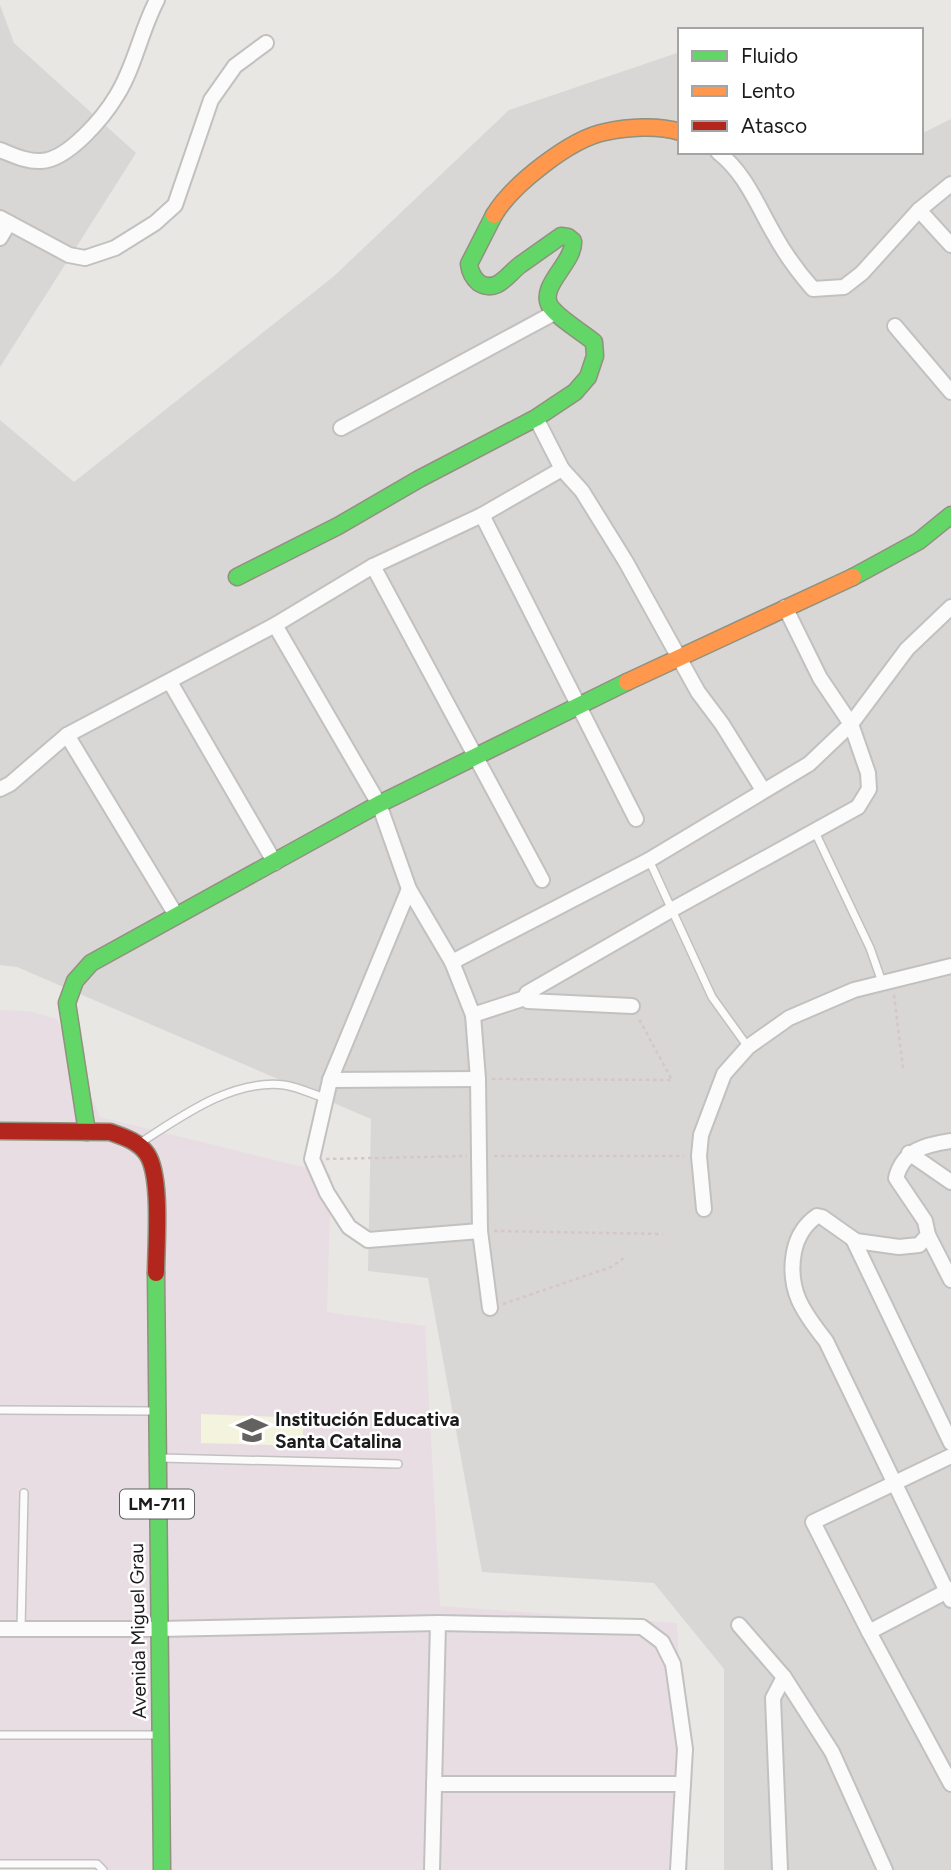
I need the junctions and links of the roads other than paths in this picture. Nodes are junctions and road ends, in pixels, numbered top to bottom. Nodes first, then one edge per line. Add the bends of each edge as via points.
1 (157, 0) edge
2 (266, 43) dead end
3 (678, 131) edge
4 (0, 150) edge
5 (721, 154) edge
6 (951, 184) edge
7 (919, 210) junction
8 (5, 220) edge
9 (0, 238) edge
10 (951, 246) edge
11 (554, 313) junction
12 (895, 326) dead end
13 (951, 392) edge
14 (537, 418) junction
15 (341, 428) dead end
16 (562, 469) junction
17 (951, 515) edge
18 (482, 516) junction
19 (373, 566) junction
20 (237, 577) dead end
21 (785, 607) junction
22 (951, 607) edge
23 (275, 625) junction
24 (679, 659) junction
25 (170, 682) junction
26 (577, 705) junction
27 (851, 724) junction
28 (67, 735) junction
29 (475, 756) junction
30 (0, 789) edge
31 (763, 790) junction
32 (379, 804) junction
33 (636, 819) dead end
34 (814, 830) junction
35 (649, 860) junction
36 (275, 863) junction
37 (542, 880) dead end
38 (408, 889) junction
39 (673, 909) junction
40 (176, 915) junction
41 (452, 962) junction
42 (951, 966) edge
43 (887, 982) junction
44 (525, 998) junction
45 (632, 1006) road end
46 (472, 1015) junction
47 (748, 1046) junction
48 (478, 1079) junction
49 (330, 1080) junction
50 (326, 1098) junction
51 (0, 1132) edge
52 (87, 1132) junction
53 (951, 1141) edge
54 (139, 1143) junction
55 (909, 1153) junction
56 (951, 1182) edge
57 (704, 1209) dead end
58 (480, 1231) junction
59 (928, 1235) junction
60 (853, 1239) junction
61 (951, 1280) edge
62 (490, 1308) road end
63 (0, 1410) edge
64 (156, 1411) junction
65 (951, 1443) edge
66 (951, 1456) edge
67 (157, 1458) junction
68 (398, 1464) dead end
69 (894, 1483) junction
70 (24, 1493) dead end
71 (949, 1593) edge
72 (438, 1623) junction
73 (739, 1625) dead end
74 (0, 1629) edge
75 (21, 1629) junction
76 (159, 1629) junction
77 (869, 1632) junction
78 (785, 1676) junction
79 (0, 1735) edge
80 (160, 1735) junction
81 (434, 1784) junction
82 (683, 1784) junction
83 (951, 1784) edge
84 (0, 1864) edge
85 (103, 1870) edge
86 (162, 1870) edge
87 (432, 1870) edge
88 (678, 1870) edge
89 (780, 1870) edge
90 (885, 1870) edge

1 - 4 street via 117,95 71,148 57,158 38,162
2 - 8 street via 235,66 211,100 175,205 155,223 115,248 85,258 69,255
3 - 11 street via 665,127 603,132 564,150 516,187 496,212 470,272 477,283 491,287 561,236 568,237 574,250 546,295
5 - 7 street via 747,183 775,236 813,289 844,287
6 - 7 street
7 - 10 street
8 - 9 street
11 - 14 street via 594,342 595,356 589,377 575,392
11 - 15 street
12 - 13 street
14 - 16 street
14 - 20 street
16 - 18 street
16 - 24 street via 582,491 626,562
17 - 21 street via 919,541 864,572
18 - 19 street
18 - 26 street
19 - 23 street
19 - 29 street
21 - 24 street
21 - 27 street via 820,678
22 - 27 street via 907,649
23 - 25 street
23 - 32 street
24 - 26 street
24 - 31 street
25 - 28 street
25 - 36 street
26 - 29 street
26 - 33 street
27 - 31 street via 809,764
27 - 34 street via 869,789 858,807
28 - 30 street
28 - 40 street
29 - 32 street
29 - 37 street
31 - 35 street
32 - 36 street
32 - 38 street
34 - 39 street
34 - 43 lane
35 - 39 lane
35 - 41 street
36 - 40 street
38 - 41 street
38 - 49 street
39 - 44 street
39 - 47 lane via 712,997
40 - 52 street via 91,963 75,981 67,1003
41 - 46 street
42 - 43 street
43 - 47 street via 854,990 789,1018
44 - 45 street
44 - 46 street
46 - 48 street
47 - 57 street via 724,1074 701,1135
48 - 49 street
48 - 58 street
49 - 50 street
50 - 54 lane via 287,1085 258,1084 194,1108
50 - 58 street via 313,1159 327,1193 349,1227 368,1240
51 - 52 street
52 - 54 street via 110,1132
53 - 55 street
54 - 64 street, Avenida Miguel Grau / LM-711 via 153,1166 155,1190
55 - 56 street
55 - 59 street via 896,1178 925,1221
58 - 62 street
59 - 60 street via 919,1245 899,1247
59 - 61 street
60 - 65 street
60 - 69 street via 822,1217 813,1218 797,1237 790,1272 798,1300 826,1341
63 - 64 lane
64 - 67 street, Avenida Miguel Grau / LM-711
66 - 69 street
67 - 68 lane
67 - 76 street, Avenida Miguel Grau / LM-711
69 - 71 street
69 - 77 street via 813,1522
70 - 75 lane
71 - 77 street
72 - 76 street
72 - 81 street
72 - 82 street via 642,1627 662,1642 673,1664 685,1749
73 - 78 street
74 - 75 street
75 - 76 street
76 - 80 street, Avenida Miguel Grau / LM-711
77 - 83 street
78 - 89 street via 774,1698
78 - 90 street via 832,1752
79 - 80 lane
80 - 86 street, Avenida Miguel Grau / LM-711
81 - 82 street
81 - 87 street
82 - 88 street
84 - 85 lane via 97,1864

